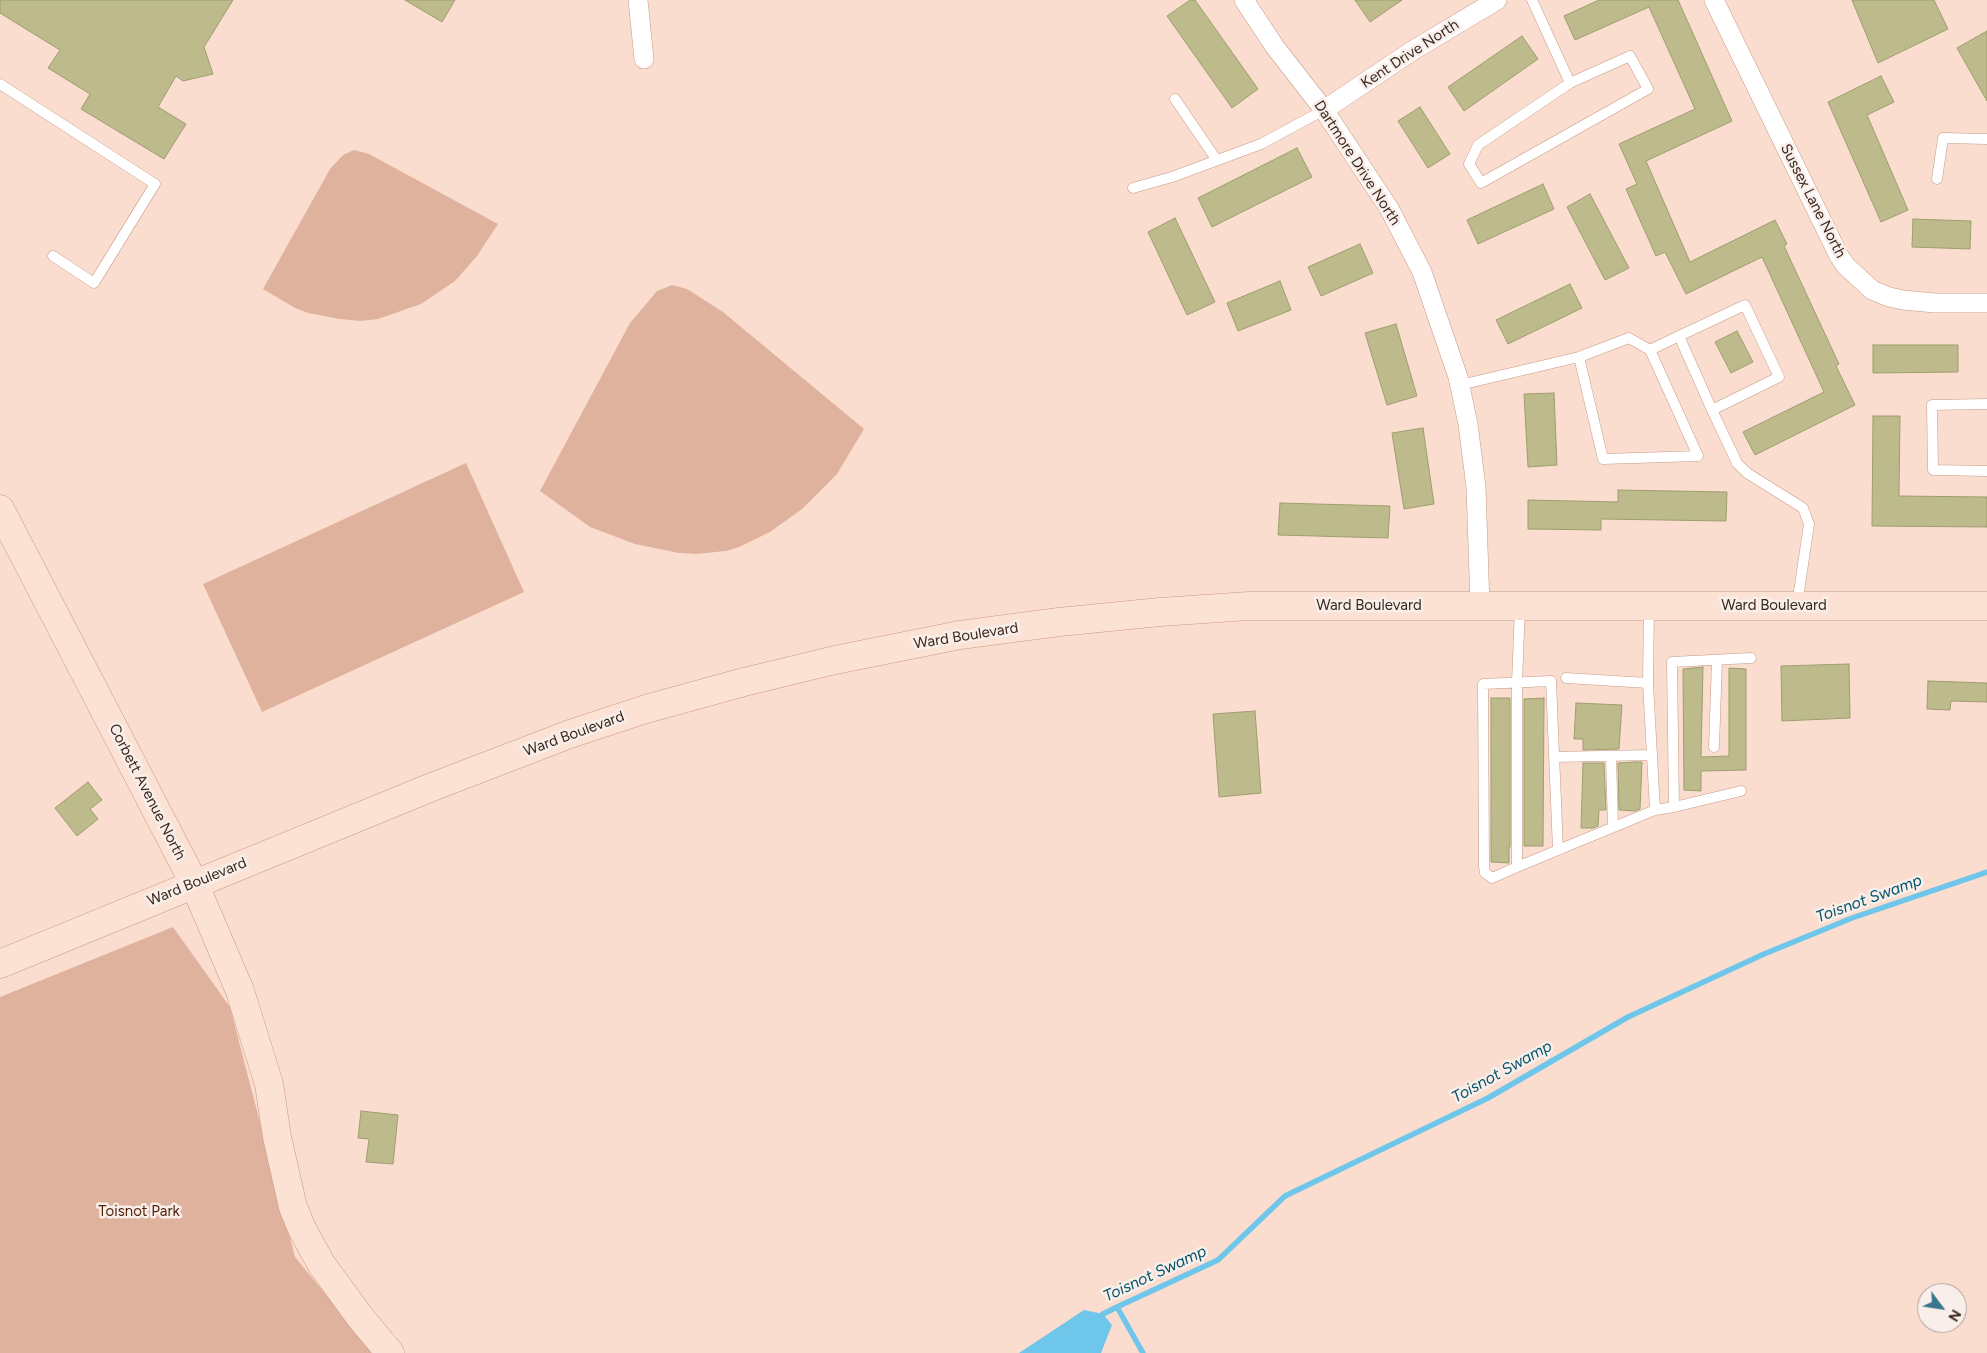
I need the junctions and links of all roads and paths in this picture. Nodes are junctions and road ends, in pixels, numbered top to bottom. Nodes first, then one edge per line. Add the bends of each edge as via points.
1 (638, 0) edge
2 (1244, 0) edge
3 (1497, 0) edge
4 (1532, 0) edge
5 (1714, 0) edge
6 (644, 59) dead end
7 (1570, 83) junction
8 (0, 84) edge
9 (1175, 100) dead end
10 (1324, 110) junction
11 (1987, 139) edge
12 (1216, 159) junction
13 (1937, 179) dead end
14 (1133, 188) dead end
15 (53, 256) dead end
16 (1987, 303) edge
17 (1679, 336) junction
18 (1650, 350) junction
19 (1579, 357) junction
20 (1460, 385) junction
21 (1987, 404) edge
22 (1712, 410) junction
23 (1987, 471) edge
24 (3, 523) edge
25 (1480, 606) junction
26 (1520, 606) junction
27 (1650, 606) junction
28 (1796, 606) junction
29 (1987, 606) edge
30 (1751, 658) dead end
31 (1717, 660) junction
32 (1566, 678) dead end
33 (1518, 682) junction
34 (1648, 683) junction
35 (1714, 747) dead end
36 (1651, 755) junction
37 (1611, 756) junction
38 (1554, 757) junction
39 (1741, 791) dead end
40 (1674, 806) junction
41 (1655, 810) junction
42 (1613, 827) junction
43 (1558, 850) junction
44 (1517, 868) junction
45 (194, 883) junction
46 (0, 964) edge
47 (390, 1353) edge

1 - 6 street
2 - 10 street, Dartmore Drive North via 1275,47
3 - 10 street, Kent Drive North via 1412,51
4 - 7 lane
5 - 16 street, Sussex Lane North via 1846,266 1872,290 1889,297 1935,303
7 - 7 lane via 1630,56 1648,89 1481,183 1469,164 1478,145
8 - 15 lane via 155,184 94,283
9 - 12 lane
10 - 12 lane via 1261,144
10 - 20 street, Dartmore Drive North via 1390,210 1422,272
11 - 13 lane via 1943,138
12 - 14 lane
17 - 18 lane
17 - 22 lane
17 - 22 lane via 1745,304 1779,377
18 - 19 lane via 1629,338
18 - 19 lane via 1698,456 1603,459
19 - 20 lane
20 - 25 street, Dartmore Drive North via 1476,487
21 - 23 lane via 1932,405 1933,470
22 - 28 lane via 1737,463 1747,473 1803,508 1809,524
24 - 45 main road, Corbett Avenue North
25 - 26 main road, Ward Boulevard
25 - 45 main road, Ward Boulevard via 1249,606 1160,612 960,636 835,660 646,709 570,734
26 - 27 main road, Ward Boulevard
26 - 33 lane
27 - 28 main road, Ward Boulevard
27 - 34 lane
28 - 29 main road, Ward Boulevard
30 - 31 lane
31 - 35 lane
31 - 40 lane via 1672,662
32 - 34 lane
33 - 38 lane via 1551,681
33 - 44 lane
33 - 44 lane via 1483,684 1485,873 1492,878
34 - 36 lane
36 - 37 lane
36 - 41 lane
37 - 38 lane
37 - 42 lane
38 - 43 lane
39 - 40 lane
40 - 41 lane
41 - 42 lane
42 - 43 lane
43 - 44 lane
45 - 46 main road, Ward Boulevard
45 - 47 main road, Corbett Avenue North via 256,1037 269,1084 293,1207 302,1229 322,1265

